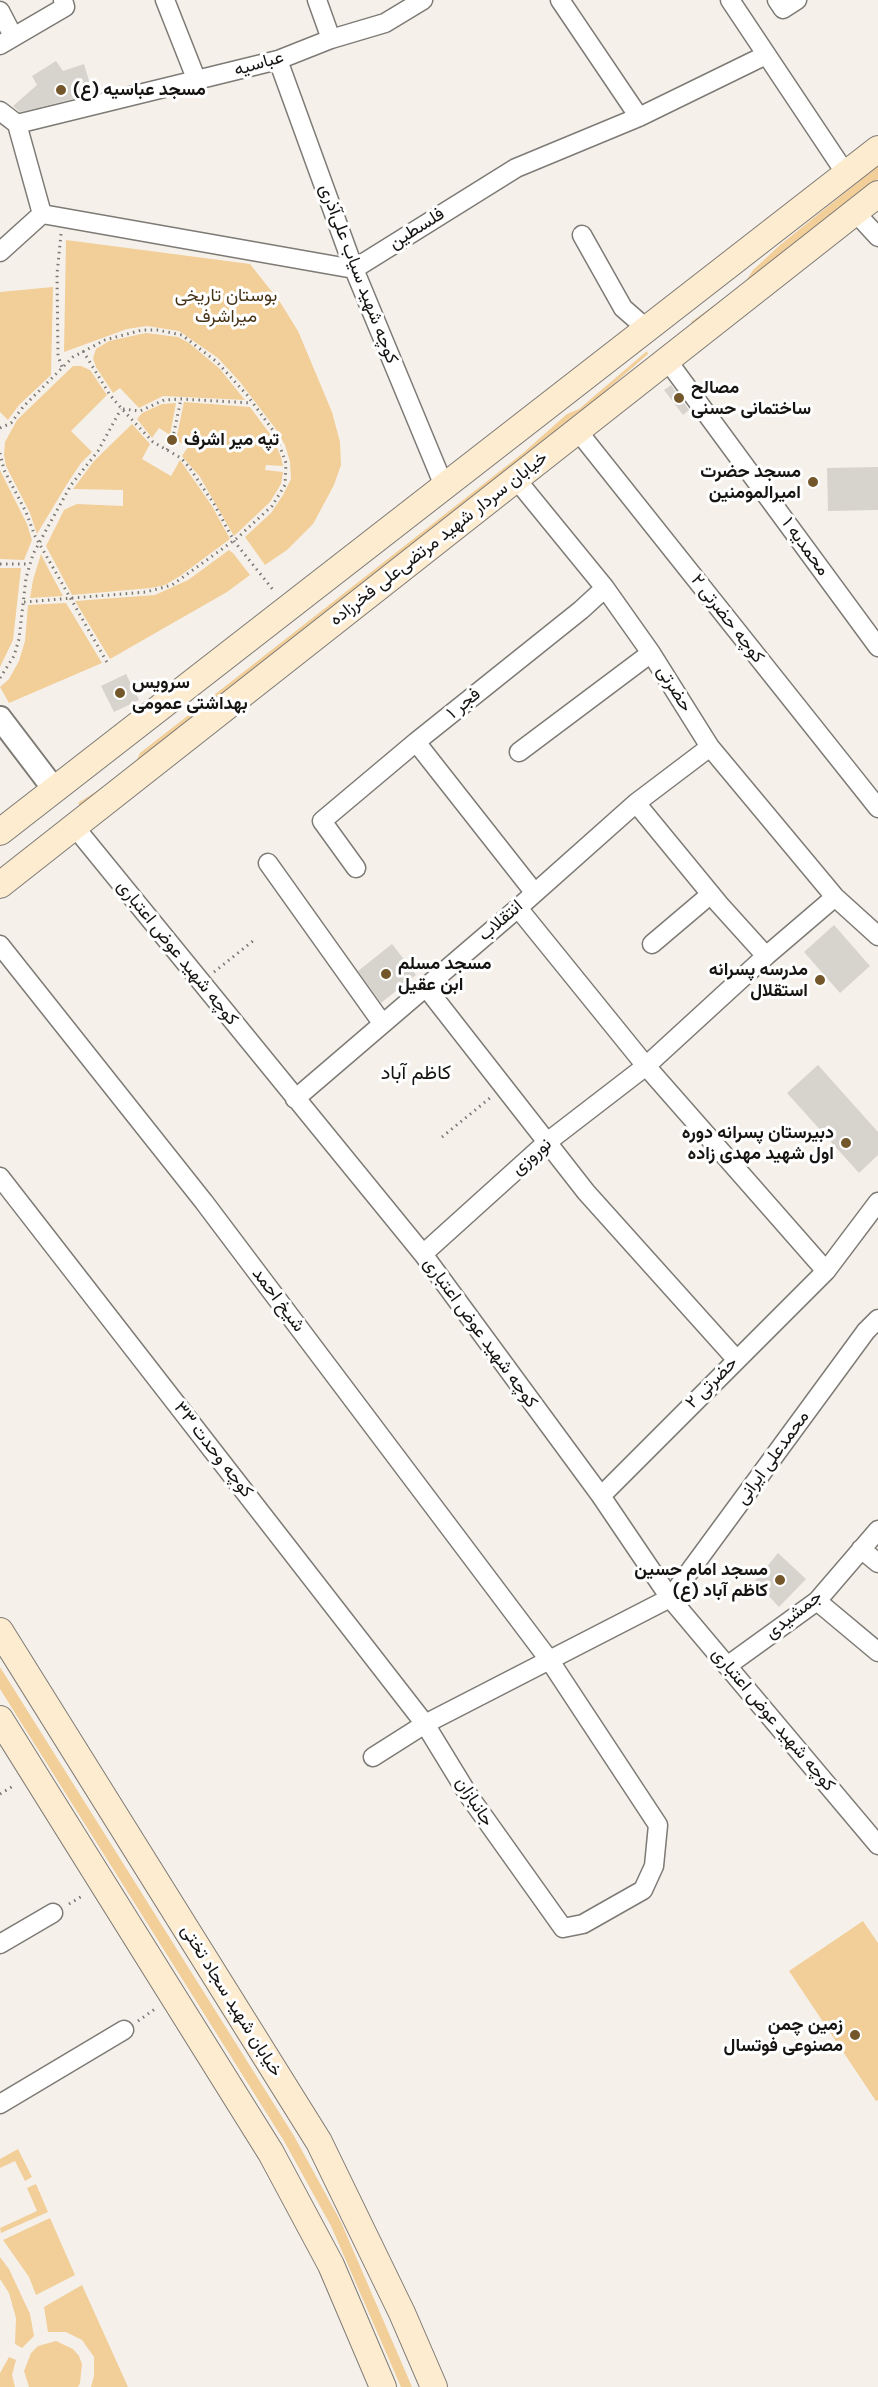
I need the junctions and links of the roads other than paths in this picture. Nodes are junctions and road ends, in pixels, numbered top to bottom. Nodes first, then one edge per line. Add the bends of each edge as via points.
1 (165, 0) edge
2 (316, 0) edge
3 (423, 0) edge
4 (560, 0) edge
5 (730, 0) edge
6 (777, 0) edge
7 (798, 0) edge
8 (64, 3) edge
9 (0, 10) edge
10 (331, 39) junction
11 (6, 41) edge
12 (766, 55) junction
13 (278, 60) junction
14 (197, 81) junction
15 (0, 111) edge
16 (639, 117) junction
17 (17, 124) junction
18 (878, 149) edge
19 (846, 174) junction
20 (878, 194) edge
21 (855, 212) junction
22 (42, 214) junction
23 (582, 235) dead end
24 (878, 237) edge
25 (0, 252) edge
26 (354, 269) junction
27 (647, 328) junction
28 (667, 360) junction
29 (578, 430) junction
30 (516, 479) junction
31 (444, 486) junction
32 (605, 588) junction
33 (878, 647) edge
34 (651, 653) junction
35 (0, 718) edge
36 (416, 742) junction
37 (710, 747) junction
38 (519, 752) dead end
39 (54, 789) junction
40 (636, 803) junction
41 (878, 808) edge
42 (74, 826) junction
43 (0, 832) edge
44 (268, 863) dead end
45 (356, 868) dead end
46 (0, 885) edge
47 (534, 892) junction
48 (711, 894) junction
49 (835, 897) junction
50 (518, 908) junction
51 (878, 936) edge
52 (652, 944) dead end
53 (0, 945) edge
54 (766, 956) junction
55 (425, 986) junction
56 (382, 1023) junction
57 (646, 1066) junction
58 (295, 1099) junction
59 (546, 1143) junction
60 (0, 1177) edge
61 (878, 1202) edge
62 (423, 1254) junction
63 (826, 1271) junction
64 (878, 1319) edge
65 (736, 1359) junction
66 (601, 1496) junction
67 (878, 1530) edge
68 (861, 1549) junction
69 (878, 1563) edge
70 (670, 1598) junction
71 (817, 1601) junction
72 (0, 1631) edge
73 (878, 1652) edge
74 (550, 1661) junction
75 (727, 1666) junction
76 (0, 1719) edge
77 (425, 1724) junction
78 (373, 1756) dead end
79 (878, 1845) edge
80 (526, 1879) joint
81 (53, 1913) road end
82 (0, 1944) edge
83 (124, 2030) road end
84 (0, 2104) edge
85 (382, 2387) edge
86 (434, 2387) edge

1 - 14 street
2 - 10 street
3 - 10 street, عباسیه via 385,23
4 - 16 street
5 - 12 street
6 - 7 street via 783,9
8 - 11 street
9 - 11 street
10 - 13 street, عباسیه
12 - 16 street, فلسطین
12 - 19 street
13 - 14 street, عباسیه
13 - 26 street, کوچه شهید سیاب علی‌آذری
14 - 17 street, عباسیه
15 - 17 street
16 - 26 street, فلسطین via 516,168
17 - 22 street
18 - 19 main road
19 - 27 main road
20 - 21 main road, خیابان سردار شهید مرتضی‌علی فخرزاده
21 - 24 street
21 - 28 main road, خیابان سردار شهید مرتضی‌علی فخرزاده
22 - 25 street
22 - 26 street
23 - 27 street via 624,308
26 - 31 street, کوچه شهید سیاب علی‌آذری
27 - 28 main road
27 - 31 main road
28 - 29 main road, خیابان سردار شهید مرتضی‌علی فخرزاده
28 - 33 street, محمدیه ۱
29 - 30 main road, خیابان سردار شهید مرتضی‌علی فخرزاده
29 - 41 street, کوچه حضرتی ۲
30 - 32 street, حضرتی
30 - 42 main road, خیابان سردار شهید مرتضی‌علی فخرزاده
31 - 39 main road
32 - 34 street, حضرتی
32 - 36 street, فجر ۱
34 - 37 street, حضرتی
34 - 38 street
35 - 39 street
36 - 45 street, فجر ۱ via 322,821
36 - 47 street
37 - 40 street, انتقلاب
37 - 49 street, حضرتی
39 - 43 main road
40 - 47 street, انتقلاب
40 - 48 street
42 - 46 main road, خیابان سردار شهید مرتضی‌علی فخرزاده
42 - 58 street, کوچه شهید عوض اعتباری
44 - 56 street
47 - 50 street, انتقلاب
48 - 52 street
48 - 54 street
49 - 51 street, حضرتی
49 - 54 street, نوروزی
50 - 55 street, انتقلاب
50 - 57 street
53 - 74 street, شیخ احمد via 204,1202
54 - 57 street, نوروزی
55 - 56 street, انتقلاب
55 - 59 street
56 - 58 street, انتقلاب
57 - 59 street, نوروزی
57 - 63 street
58 - 62 street, کوچه شهید عوض اعتباری
59 - 62 street, نوروزی
59 - 65 street via 638,1253
60 - 77 street, کوچه وحدت ۳۳
61 - 63 street, حضرتی ۲
62 - 66 street, کوچه شهید عوض اعتباری
63 - 65 street, حضرتی ۲
64 - 70 street, محمدعلی ایرانی
65 - 66 street, حضرتی ۲
66 - 70 street, کوچه شهید عوض اعتباری
67 - 68 street, جمشیدی
68 - 69 street
68 - 71 street, جمشیدی
70 - 74 street
70 - 75 street, کوچه شهید عوض اعتباری
71 - 73 street
71 - 75 street, جمشیدی
72 - 86 main road, خیابان شهید سجاد تختی via 319,2142
74 - 77 street
74 - 80 street, شیخ احمد via 658,1826 654,1866 642,1890 582,1924 562,1928
75 - 79 street, کوچه شهید عوض اعتباری
76 - 85 main road via 272,2153 331,2265
77 - 78 street
77 - 80 street, جانبازان
81 - 82 street
83 - 84 street

